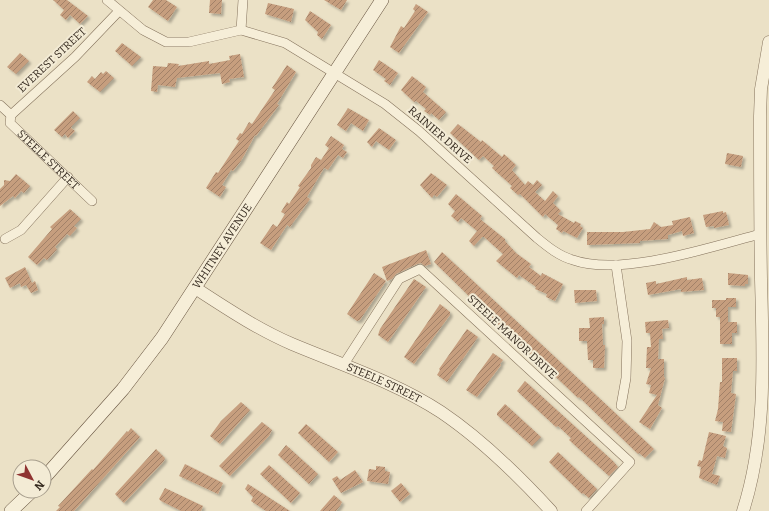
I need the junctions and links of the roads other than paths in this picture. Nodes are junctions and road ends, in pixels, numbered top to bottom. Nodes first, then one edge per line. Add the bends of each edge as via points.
1 (107, 0) edge
2 (243, 0) edge
3 (382, 0) edge
4 (119, 11) junction
5 (241, 30) junction
6 (769, 42) edge
7 (335, 72) junction
8 (0, 105) edge
9 (11, 115) junction
10 (68, 177) junction
11 (92, 201) dead end
12 (760, 234) junction
13 (4, 240) dead end
14 (616, 265) junction
15 (194, 288) junction
16 (344, 364) junction
17 (621, 406) dead end
18 (52, 469) edge
19 (24, 499) edge
20 (11, 511) edge
21 (551, 511) edge
22 (586, 511) edge
23 (743, 511) edge

1 - 4 street, RAINIER DRIVE
2 - 5 street
3 - 7 main road, WHITNEY AVENUE
4 - 5 street, RAINIER DRIVE via 143,30 166,42 188,42
4 - 9 street, EVEREST STREET via 75,57
5 - 7 street, RAINIER DRIVE via 285,43
6 - 12 street via 761,89
7 - 14 street, RAINIER DRIVE via 385,104 419,131 555,252 592,265
7 - 15 main road, WHITNEY AVENUE
8 - 9 street
9 - 10 street, STEELE STREET via 10,123
10 - 11 street, STEELE STREET
10 - 13 street via 21,230
12 - 14 street, RAINIER DRIVE via 657,260
12 - 23 street via 763,365 761,420 755,462
14 - 17 street via 627,341 626,378
15 - 16 street, STEELE STREET via 260,328 292,344
15 - 18 main road, WHITNEY AVENUE via 162,338 123,389
16 - 21 street, STEELE STREET via 409,394 471,434 530,488
16 - 22 street, STEELE MANOR DRIVE via 399,279 420,269 630,462
19 - 20 main road

